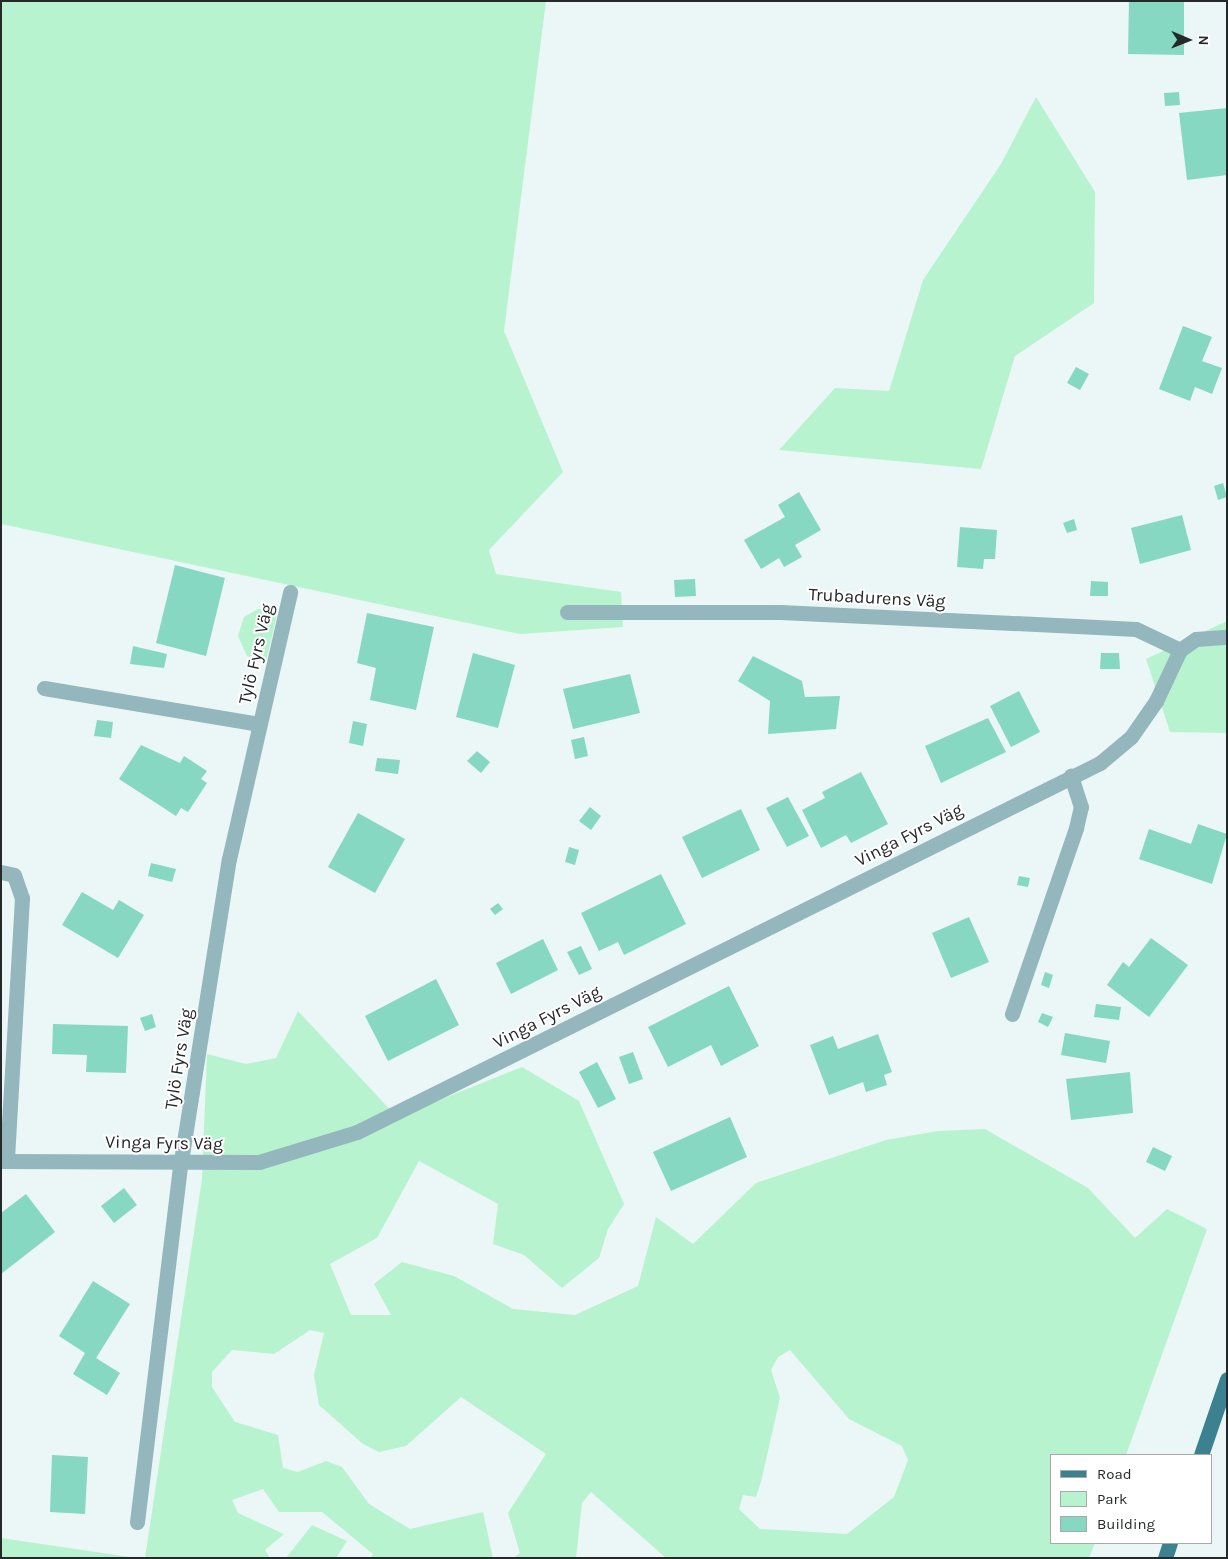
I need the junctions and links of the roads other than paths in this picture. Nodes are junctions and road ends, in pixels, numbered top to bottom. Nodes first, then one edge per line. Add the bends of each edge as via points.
1 (290, 592) dead end
2 (567, 612) dead end
3 (1227, 637) edge
4 (1180, 650) junction
5 (44, 688) dead end
6 (260, 724) junction
7 (1071, 776) junction
8 (1, 872) edge
9 (1012, 1014) dead end
10 (4, 1161) edge
11 (181, 1161) junction
12 (1227, 1379) edge
13 (1201, 1454) edge
14 (136, 1522) dead end
15 (1170, 1544) edge
16 (1165, 1558) edge

1 - 6 street, Tylö Fyrs Väg
2 - 4 street, Trubadurens Väg via 770,612 1136,629
3 - 4 street via 1196,639
4 - 7 street, Vinga Fyrs Väg via 1156,701 1131,737 1100,763
5 - 6 street, Tylö Fyrs Väg
6 - 11 street, Tylö Fyrs Väg via 233,840
7 - 9 street via 1080,807 1076,828
7 - 11 street, Vinga Fyrs Väg via 357,1132 259,1162
8 - 10 street, Vinga Fyrs Väg via 14,875 22,898
10 - 11 street, Vinga Fyrs Väg
11 - 14 street, Tylö Fyrs Väg
12 - 13 main road
15 - 16 main road

